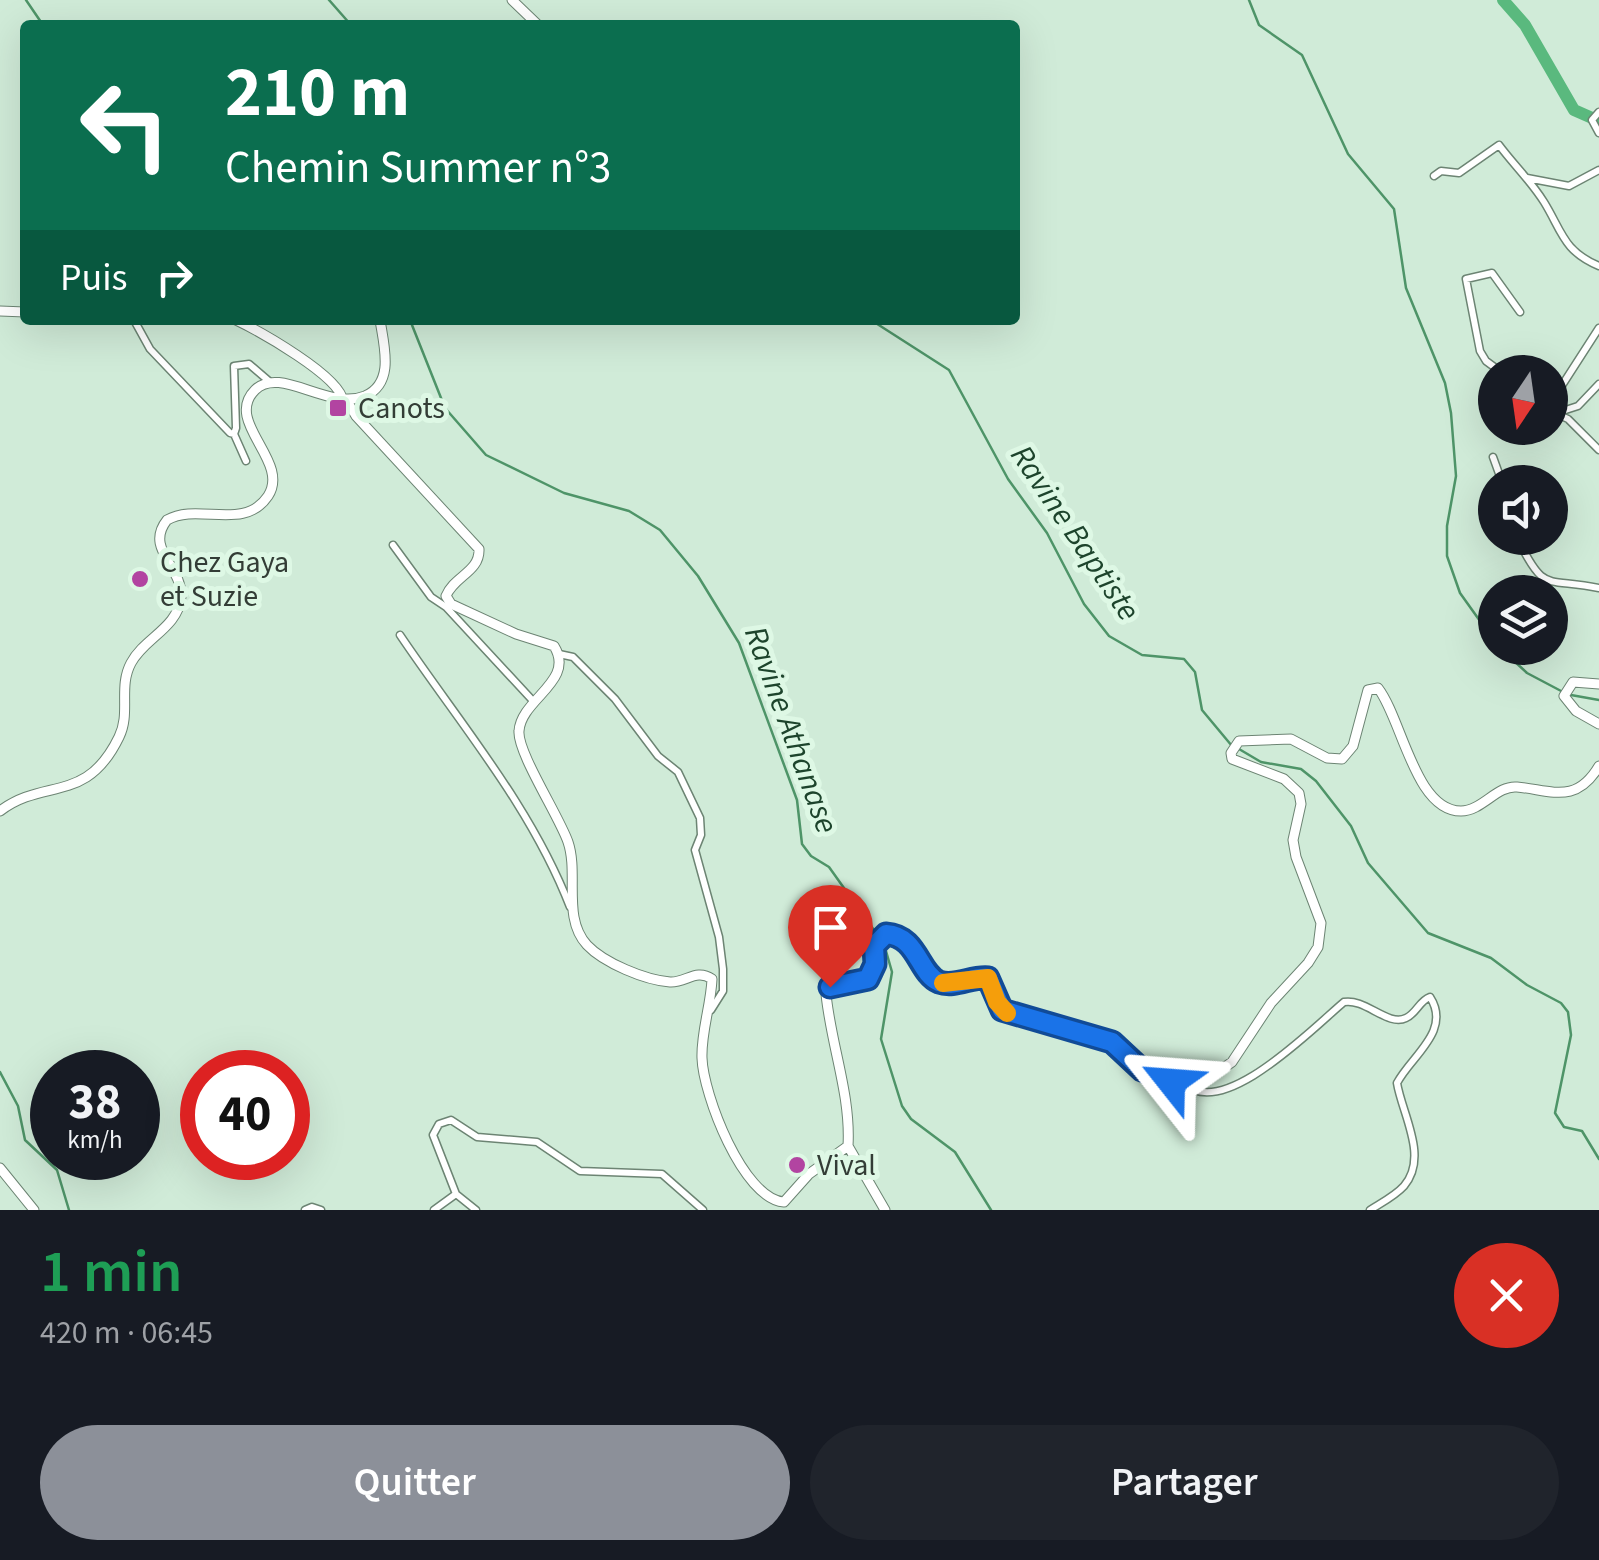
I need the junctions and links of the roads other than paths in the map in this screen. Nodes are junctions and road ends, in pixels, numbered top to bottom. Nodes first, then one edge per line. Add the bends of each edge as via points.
1 (512, 0) edge
2 (533, 20) edge
3 (1599, 112) edge
4 (1597, 131) edge
5 (1599, 170) edge
6 (1434, 176) dead end
7 (1526, 178) junction
8 (1599, 266) edge
9 (1520, 312) dead end
10 (137, 325) edge
11 (244, 325) edge
12 (380, 325) edge
13 (1599, 328) edge
14 (1482, 355) edge
15 (1568, 376) edge
16 (270, 382) junction
17 (1599, 384) edge
18 (344, 401) junction
19 (1568, 408) edge
20 (1568, 419) edge
21 (234, 434) junction
22 (1599, 450) edge
23 (1492, 458) dead end
24 (246, 462) dead end
25 (1495, 465) edge
26 (393, 544) dead end
27 (1527, 555) edge
28 (1599, 588) edge
29 (400, 635) dead end
30 (559, 654) junction
31 (1597, 682) edge
32 (534, 703) junction
33 (1599, 724) edge
34 (1599, 766) edge
35 (0, 811) edge
36 (575, 917) junction
37 (711, 1010) junction
38 (1184, 1083) junction
39 (848, 1146) junction
40 (0, 1168) edge
41 (456, 1194) junction
42 (781, 1206) edge
43 (34, 1210) edge
44 (306, 1210) edge
45 (320, 1210) edge
46 (434, 1210) edge
47 (476, 1210) edge
48 (703, 1210) edge
49 (885, 1210) edge
50 (1370, 1210) edge

1 - 2 street
3 - 4 street via 1592,120
5 - 7 street via 1569,186
6 - 7 street via 1458,174 1498,145
7 - 8 street via 1557,232 1581,259
9 - 14 street via 1492,273 1466,279
10 - 21 street via 206,411
11 - 18 street via 324,374
12 - 18 street via 383,380 369,394
13 - 15 street
16 - 18 street
16 - 21 street via 250,364 234,366
16 - 35 street via 251,394 246,413 273,486 250,511 180,514 163,526 160,546 180,585 180,601 172,621 130,664 124,726 112,748 84,781
17 - 19 street via 1586,401
18 - 30 street via 479,548 476,564 448,589 451,604 554,646
20 - 22 street
21 - 24 street
23 - 25 street
26 - 32 street via 431,597
27 - 28 street via 1540,577 1556,585
29 - 36 street via 511,790
30 - 32 street via 554,679
30 - 37 street via 574,656 616,698 658,756 678,772 700,818 695,850 723,969 724,991
31 - 33 street via 1573,682 1564,696
32 - 36 street via 519,737 569,845
34 - 38 street via 1563,794 1508,788 1474,809 1446,809 1428,795 1394,710 1373,687 1342,759 1291,740 1239,740 1232,759 1284,779 1299,793 1296,857 1318,908 1321,936 1232,1062 1208,1079
36 - 37 street via 586,944 626,968 667,982 706,974 712,980
37 - 42 street via 702,1060 716,1113 740,1167
38 - 39 street via 1142,1070 1092,1033 1002,1010 988,978 942,983 903,940 886,934 874,946 868,979 830,987 826,994 850,1117
38 - 50 street via 1207,1094 1251,1080 1344,1002 1404,1020 1430,997 1434,1032 1397,1083 1412,1135 1410,1173 1406,1184
39 - 42 street via 808,1174
39 - 49 street
40 - 43 street
41 - 46 street
41 - 47 street
41 - 48 street via 433,1135 451,1120 477,1137 537,1142 580,1171 662,1174
44 - 45 street

